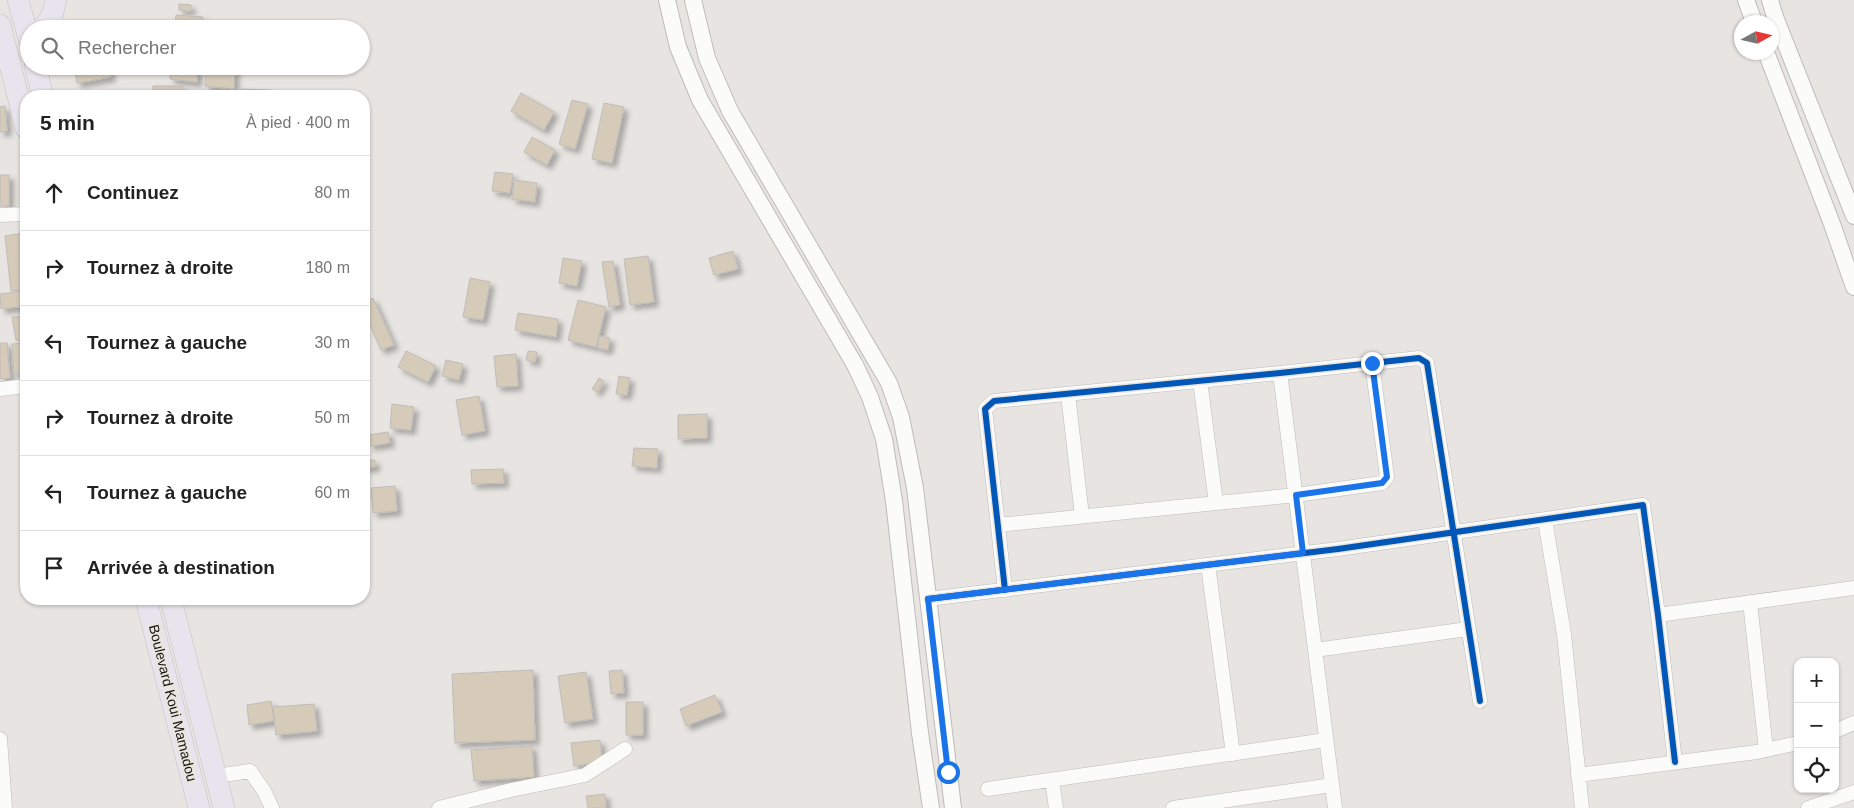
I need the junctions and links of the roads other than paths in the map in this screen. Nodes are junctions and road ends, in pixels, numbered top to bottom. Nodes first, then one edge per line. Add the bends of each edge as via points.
1 (18, 0) edge
2 (56, 0) edge
3 (668, 0) edge
4 (693, 0) edge
5 (1746, 0) edge
6 (1770, 0) edge
7 (1751, 15) edge
8 (24, 20) edge
9 (49, 20) edge
10 (1, 36) edge
11 (20, 41) edge
12 (1769, 60) edge
13 (37, 75) edge
14 (41, 90) edge
15 (20, 106) edge
16 (20, 214) edge
17 (0, 215) edge
18 (1854, 216) edge
19 (1854, 287) edge
20 (1372, 363) junction
21 (1280, 373) junction
22 (1200, 381) junction
23 (20, 387) edge
24 (0, 389) edge
25 (1068, 394) junction
26 (1296, 495) junction
27 (1216, 503) junction
28 (1082, 516) junction
29 (1545, 520) junction
30 (998, 524) junction
31 (1453, 533) junction
32 (1303, 553) junction
33 (1208, 565) junction
34 (1854, 588) edge
35 (1005, 590) junction
36 (928, 599) junction
37 (1750, 602) junction
38 (148, 605) edge
39 (173, 605) edge
40 (1658, 615) junction
41 (1468, 629) junction
42 (1315, 650) junction
43 (1480, 701) dead end
44 (1854, 724) edge
45 (1839, 730) edge
46 (0, 740) edge
47 (1326, 740) junction
48 (1794, 743) edge
49 (625, 749) dead end
50 (1766, 750) junction
51 (1233, 754) junction
52 (1675, 762) junction
53 (1578, 774) junction
54 (216, 776) junction
55 (1052, 780) junction
56 (1332, 785) junction
57 (988, 789) dead end
58 (1854, 792) edge
59 (5, 808) edge
60 (199, 808) edge
61 (224, 808) edge
62 (272, 808) edge
63 (439, 808) edge
64 (931, 808) edge
65 (953, 808) edge
66 (1056, 808) edge
67 (1173, 808) edge
68 (1335, 808) edge
69 (1582, 808) edge
70 (1808, 808) edge

1 - 8 main road
2 - 9 main road
3 - 64 street via 678,47 700,100 855,365 870,396 884,439
4 - 36 street via 707,58 730,111 889,383 901,416 915,488
5 - 7 street
6 - 18 street
10 - 11 main road
10 - 15 main road
12 - 19 street
13 - 14 main road
16 - 17 street
20 - 21 street
20 - 26 street via 1387,477 1382,483
20 - 31 street via 1419,358 1427,363
21 - 22 street
21 - 26 street
22 - 25 street
22 - 27 street
23 - 24 street
25 - 28 street
25 - 30 street via 994,401 985,408
26 - 27 street
26 - 32 street
27 - 28 street
28 - 30 street
29 - 31 street
29 - 40 street via 1643,505
29 - 53 street via 1564,634
30 - 35 street
31 - 32 street
31 - 41 street
32 - 33 street
32 - 42 street
33 - 35 street
33 - 51 street
34 - 37 street
35 - 36 street
36 - 65 street
37 - 40 street
37 - 50 street
38 - 60 main road, Boulevard Koui Mamadou
39 - 54 main road, Boulevard Koui Mamadou
40 - 52 street
41 - 42 street
41 - 43 street
42 - 47 street
44 - 45 street
46 - 59 street
47 - 51 street
47 - 56 street
48 - 50 street
49 - 63 street via 585,775
50 - 52 street
51 - 55 street
52 - 53 street
53 - 69 street
54 - 61 main road, Boulevard Koui Mamadou
54 - 62 street via 250,771
55 - 57 street
55 - 66 street
56 - 67 street
56 - 68 street
58 - 70 street

